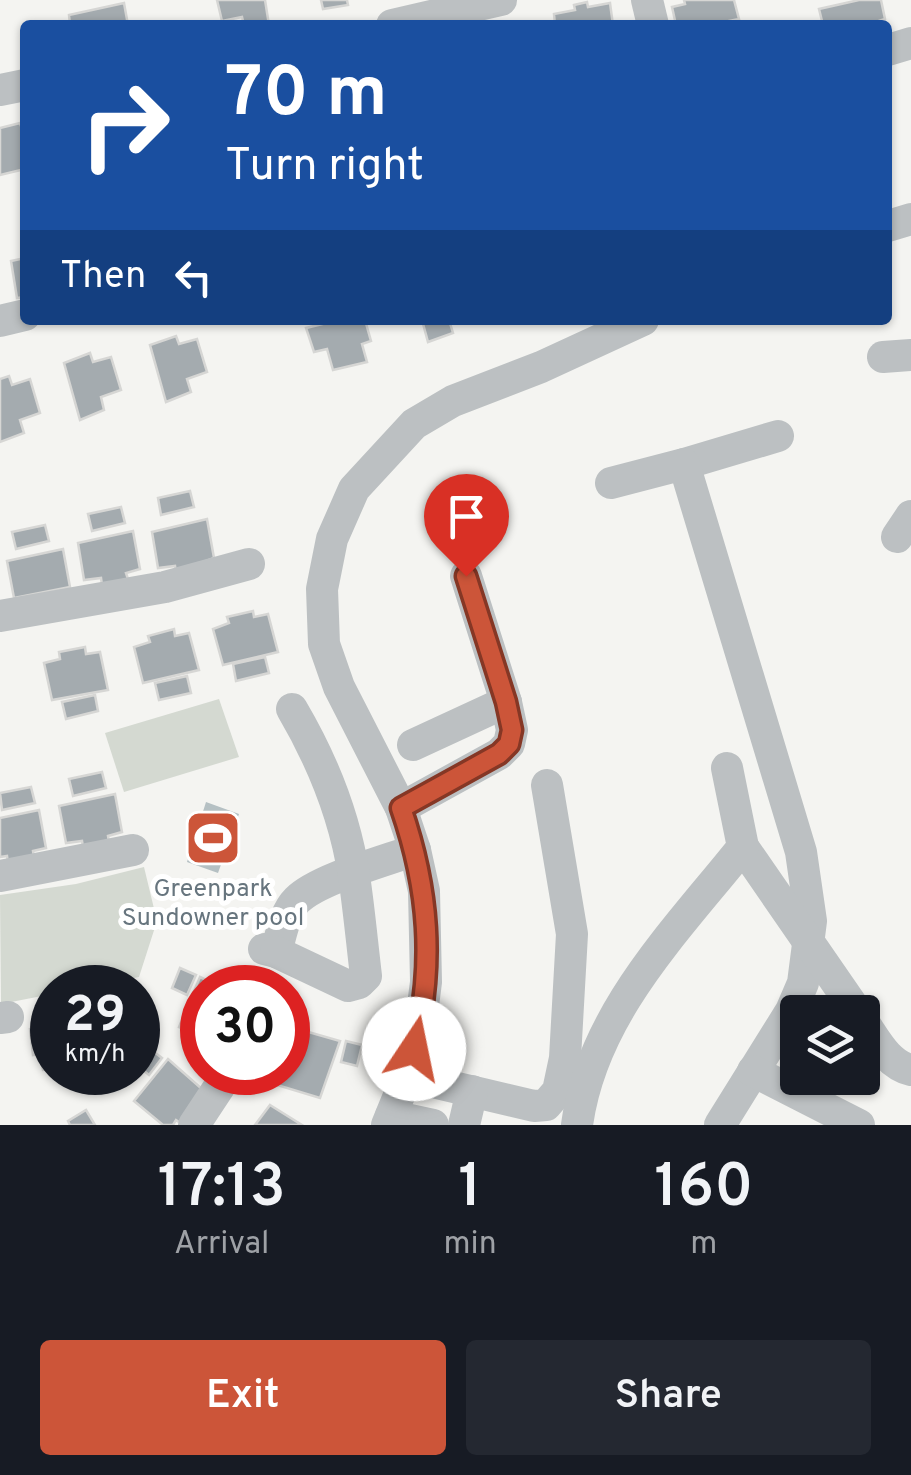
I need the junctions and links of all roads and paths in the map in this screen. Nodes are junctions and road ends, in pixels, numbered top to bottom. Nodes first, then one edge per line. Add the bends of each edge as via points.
1 (501, 0) edge
2 (414, 20) edge
3 (632, 325) edge
4 (778, 436) dead end
5 (684, 464) junction
6 (611, 483) dead end
7 (248, 564) dead end
8 (466, 576) dead end
9 (0, 616) edge
10 (506, 702) junction
11 (292, 709) dead end
12 (357, 722) junction
13 (413, 745) dead end
14 (314, 746) junction
15 (727, 768) dead end
16 (547, 785) dead end
17 (401, 808) junction
18 (744, 847) junction
19 (132, 850) dead end
20 (416, 850) junction
21 (354, 872) junction
22 (0, 876) edge
23 (809, 942) junction
24 (845, 995) edge
25 (880, 1046) edge
26 (911, 1070) edge
27 (753, 1071) junction
28 (408, 1076) junction
29 (472, 1092) junction
30 (214, 1095) edge
31 (389, 1120) edge
32 (194, 1125) edge
33 (432, 1125) edge
34 (464, 1125) edge
35 (576, 1125) edge
36 (720, 1125) edge
37 (859, 1125) edge

1 - 2 street
3 - 12 street via 453,401 414,424 354,489 332,539 322,589 324,644
4 - 5 street
5 - 6 street
5 - 23 street via 800,852
7 - 9 street via 165,587
8 - 10 street
10 - 13 street
10 - 17 street via 509,744
11 - 14 street
12 - 14 street
12 - 17 street
14 - 21 street
15 - 18 street
16 - 29 street via 572,934 558,1091 546,1105 534,1106
17 - 20 street
18 - 23 street
18 - 35 street via 615,1016 585,1080
19 - 22 street
20 - 21 street
20 - 28 street via 426,982
21 - 21 street via 366,976 359,983 348,986 270,951 298,899
23 - 24 street
23 - 27 street via 803,982
25 - 26 street
27 - 36 street
27 - 37 street
28 - 29 street
28 - 31 street
29 - 34 street
30 - 32 street
31 - 33 street

